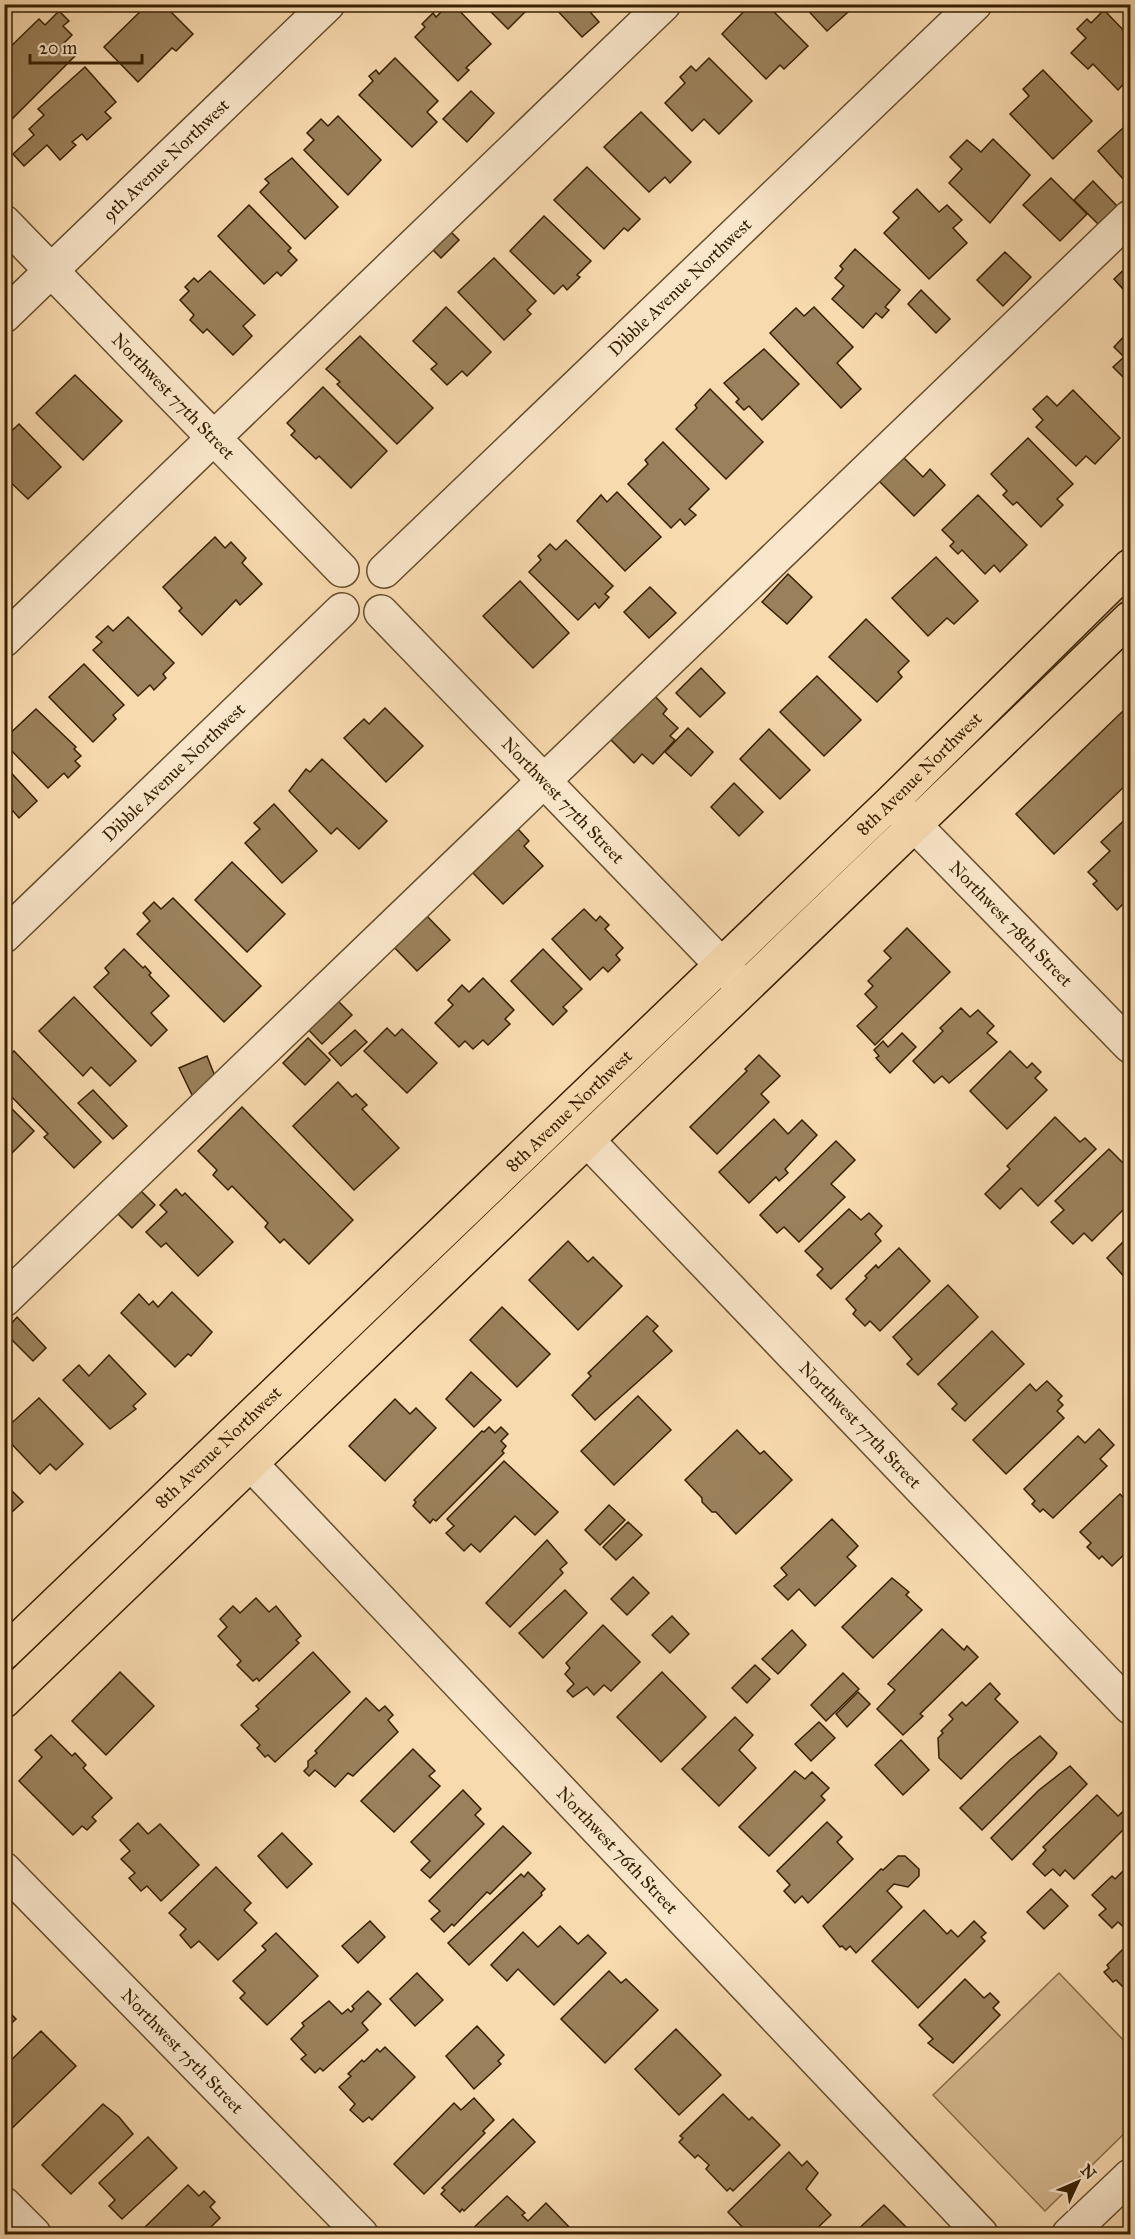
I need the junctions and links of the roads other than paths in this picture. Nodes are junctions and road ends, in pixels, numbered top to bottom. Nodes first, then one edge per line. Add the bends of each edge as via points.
1 (328, 4) edge
2 (664, 4) edge
3 (975, 4) edge
4 (1131, 217) edge
5 (4, 222) edge
6 (52, 271) junction
7 (4, 316) edge
8 (215, 438) junction
9 (1131, 566) edge
10 (342, 570) junction
11 (384, 571) junction
12 (342, 610) junction
13 (381, 612) junction
14 (1131, 618) edge
15 (4, 640) edge
16 (545, 780) junction
17 (903, 813) junction
18 (4, 936) edge
19 (722, 965) junction
20 (746, 990) junction
21 (1131, 1046) edge
22 (589, 1142) junction
23 (4, 1300) edge
24 (252, 1465) junction
25 (4, 1653) edge
26 (4, 1701) edge
27 (1131, 1707) edge
28 (4, 1869) edge
29 (1131, 2176) edge
30 (4, 2204) edge
31 (34, 2235) edge
32 (361, 2235) edge
33 (981, 2235) edge
34 (1069, 2235) edge

1 - 6 street, 9th Avenue Northwest
2 - 8 street
3 - 11 street, Dibble Avenue Northwest
4 - 16 street
5 - 6 street, Northwest 77th Street
6 - 7 street, 9th Avenue Northwest
6 - 8 street, Northwest 77th Street
8 - 10 street, Northwest 77th Street
8 - 15 street
9 - 17 main road, 8th Avenue Northwest
10 - 11 street via 363,561
10 - 12 street via 334,583
11 - 13 street via 391,592
12 - 13 street via 360,618
12 - 18 street, Dibble Avenue Northwest
13 - 16 street, Northwest 77th Street
14 - 17 main road, 8th Avenue Northwest
16 - 19 street, Northwest 77th Street
16 - 23 street
17 - 19 main road, 8th Avenue Northwest
17 - 20 main road, 8th Avenue Northwest
17 - 21 street, Northwest 78th Street
19 - 20 street, Northwest 77th Street
19 - 25 main road, 8th Avenue Northwest
20 - 22 main road, 8th Avenue Northwest
22 - 24 main road, 8th Avenue Northwest
22 - 27 street, Northwest 77th Street
24 - 26 main road, 8th Avenue Northwest
24 - 33 street, Northwest 76th Street
28 - 32 street, Northwest 75th Street
29 - 34 street
30 - 31 street

